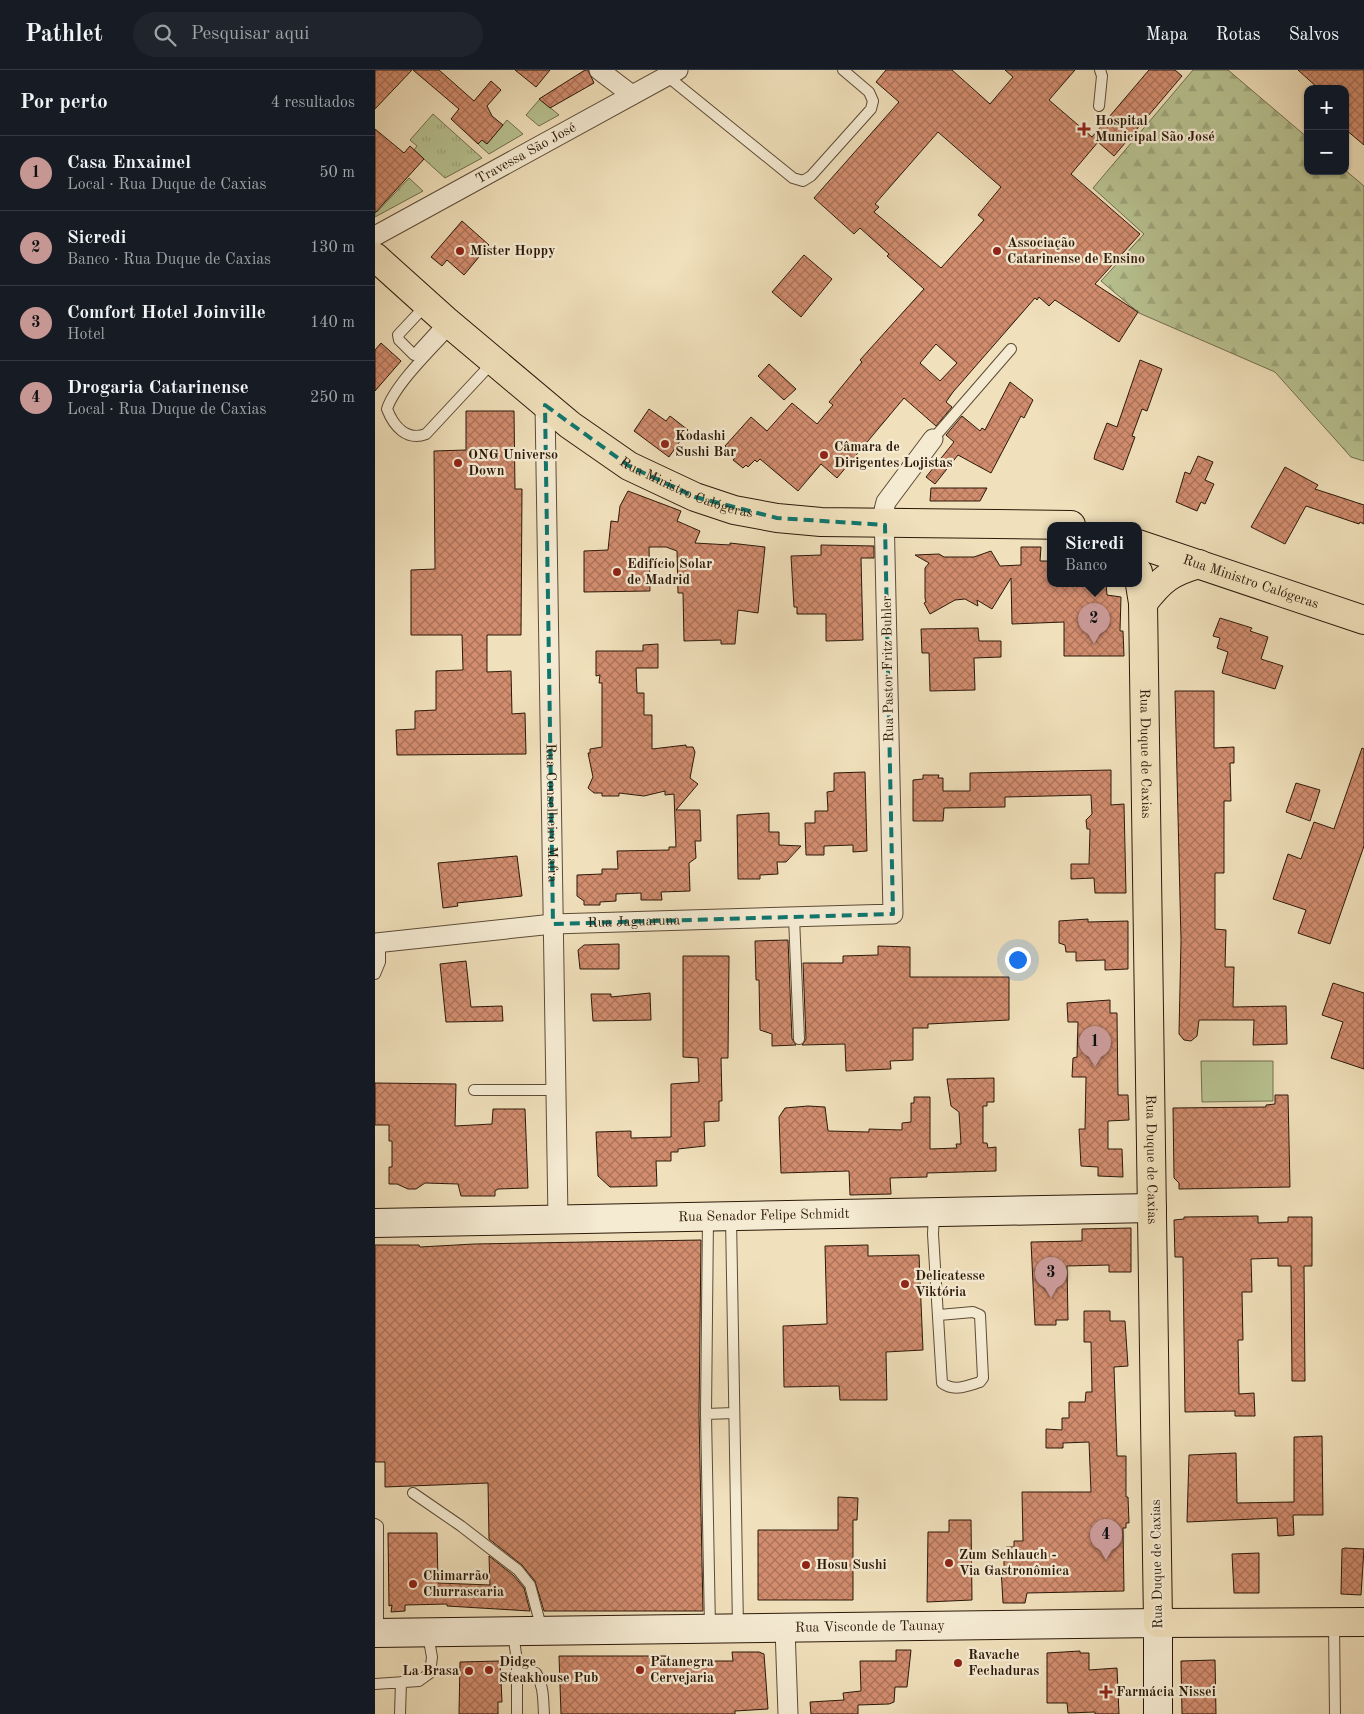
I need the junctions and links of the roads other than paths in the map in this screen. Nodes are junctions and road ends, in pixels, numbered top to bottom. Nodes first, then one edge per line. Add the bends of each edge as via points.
1 (599, 70) edge
2 (843, 70) edge
3 (1100, 70) edge
4 (672, 73) edge
5 (632, 95) junction
6 (1099, 106) dead end
7 (375, 236) edge
8 (375, 257) edge
9 (442, 316) junction
10 (1011, 349) dead end
11 (417, 358) junction
12 (493, 361) junction
13 (545, 406) junction
14 (933, 439) joint
15 (885, 524) junction
16 (1047, 525) edge
17 (1142, 545) edge
18 (1199, 564) junction
19 (1140, 587) edge
20 (1143, 603) junction
21 (1364, 620) edge
22 (893, 914) joint
23 (794, 917) junction
24 (553, 924) junction
25 (377, 943) edge
26 (375, 974) edge
27 (799, 1039) dead end
28 (474, 1090) dead end
29 (556, 1090) junction
30 (1152, 1208) junction
31 (934, 1212) junction
32 (719, 1216) junction
33 (558, 1220) junction
34 (375, 1223) edge
35 (939, 1315) junction
36 (706, 1414) junction
37 (734, 1414) junction
38 (413, 1493) dead end
39 (375, 1524) edge
40 (1334, 1621) junction
41 (1364, 1622) edge
42 (1158, 1623) junction
43 (785, 1628) junction
44 (710, 1629) junction
45 (738, 1629) junction
46 (513, 1631) junction
47 (542, 1631) junction
48 (428, 1632) junction
49 (377, 1633) edge
50 (517, 1669) junction
51 (401, 1682) junction
52 (375, 1684) edge
53 (400, 1714) edge
54 (517, 1714) edge
55 (544, 1714) edge
56 (788, 1714) edge
57 (1158, 1714) edge
58 (1335, 1714) edge

1 - 5 street
2 - 4 lane via 869,92 873,101 871,109 803,181 793,178
3 - 6 lane
4 - 5 street, Travessa São José
5 - 7 street, Travessa São José
8 - 9 main road, Rua Ministro Calógeras
9 - 11 lane
9 - 11 lane via 397,337
9 - 12 main road, Rua Ministro Calógeras
10 - 14 lane
11 - 12 lane via 389,401 387,410 398,428 408,436 418,437 427,434
12 - 13 main road, Rua Ministro Calógeras
13 - 15 main road, Rua Ministro Calógeras via 629,466 695,497 735,510 777,518
13 - 24 street, Rua Conselheiro Mafra
14 - 15 street, Rua Pastor Fritz Buhler via 886,502
15 - 16 main road, Rua Ministro Calógeras
15 - 22 street, Rua Pastor Fritz Buhler
17 - 18 main road, Rua Ministro Calógeras
18 - 20 main road via 1170,574
18 - 21 main road, Rua Ministro Calógeras
19 - 20 main road, Rua Duque de Caxias
20 - 30 main road, Rua Duque de Caxias
22 - 23 street, Rua Jaguaruna
23 - 24 street, Rua Jaguaruna
23 - 27 lane
24 - 25 street, Rua Jaguaruna
24 - 29 street, Rua Conselheiro Mafra
25 - 26 lane via 380,962
28 - 29 lane
29 - 33 street, Rua Conselheiro Mafra
30 - 31 main road, Rua Senador Felipe Schmidt
30 - 42 main road, Rua Duque de Caxias
31 - 32 main road, Rua Senador Felipe Schmidt
31 - 35 lane
32 - 33 main road, Rua Senador Felipe Schmidt
32 - 36 lane
32 - 37 lane
33 - 34 main road, Rua Senador Felipe Schmidt
35 - 35 lane via 973,1312 980,1315 983,1378 980,1382 956,1388 942,1383
36 - 37 lane
36 - 44 lane
37 - 45 lane
38 - 47 lane via 518,1570 530,1585
39 - 49 lane via 378,1526
40 - 41 main road, Rua Visconde de Taunay
40 - 42 main road, Rua Visconde de Taunay
40 - 58 lane
42 - 43 main road, Rua Visconde de Taunay
42 - 57 main road, Rua Duque de Caxias
43 - 45 main road, Rua Visconde de Taunay
43 - 56 street
44 - 45 main road, Rua Visconde de Taunay
44 - 47 main road, Rua Visconde de Taunay
46 - 47 main road, Rua Visconde de Taunay
46 - 48 main road, Rua Visconde de Taunay
46 - 50 lane
48 - 49 main road, Rua Visconde de Taunay
48 - 51 lane via 432,1657 430,1673 419,1681
50 - 54 lane
50 - 55 lane via 536,1674 540,1680
51 - 52 lane
51 - 53 lane

